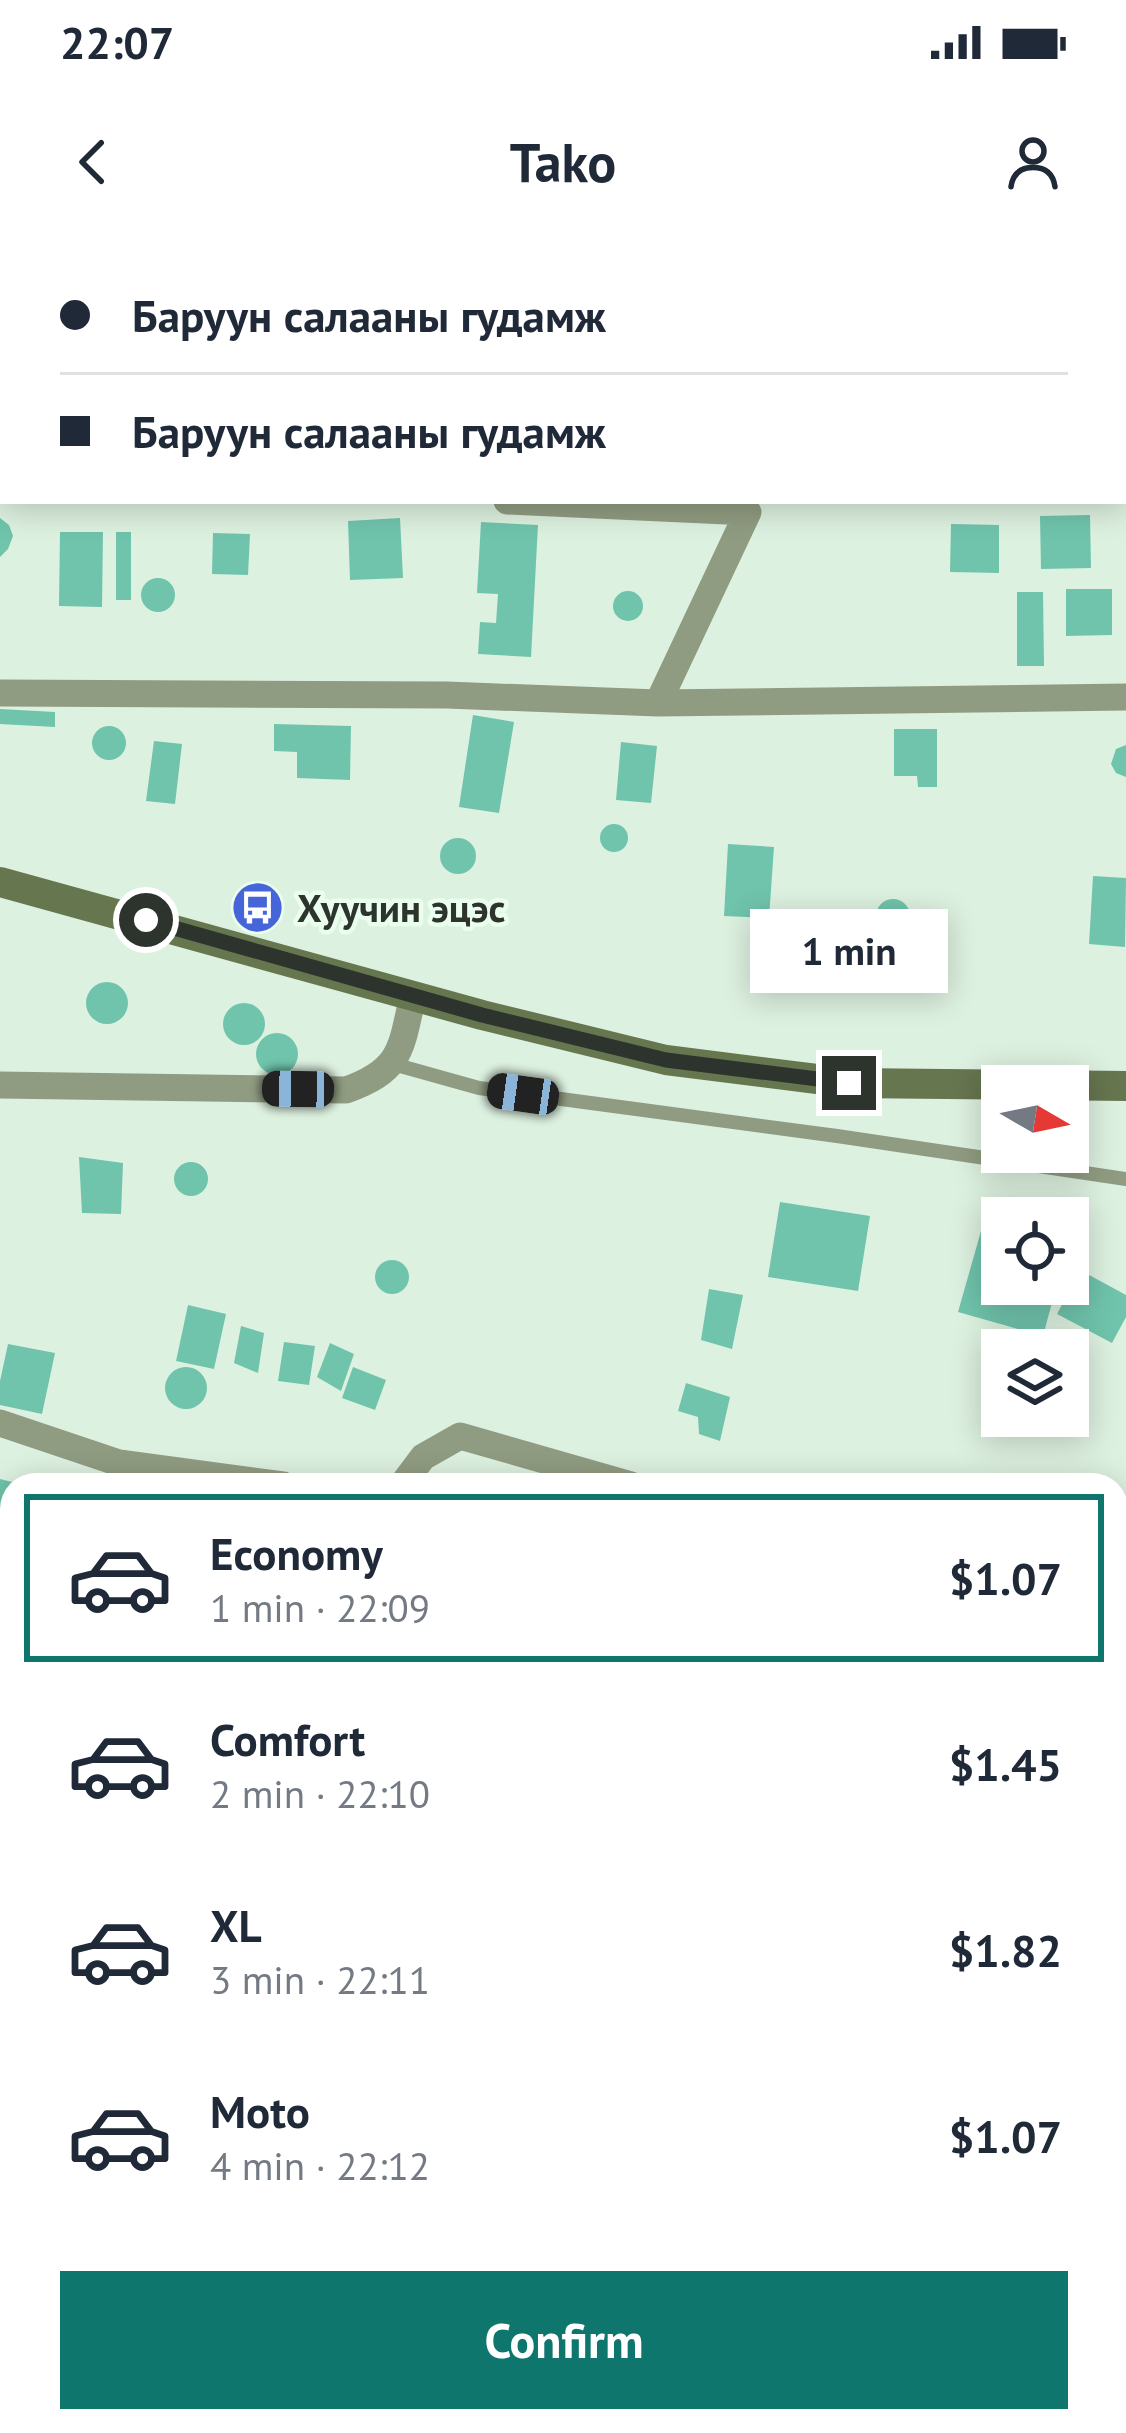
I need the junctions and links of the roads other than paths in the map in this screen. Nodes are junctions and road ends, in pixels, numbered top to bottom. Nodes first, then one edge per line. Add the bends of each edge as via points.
1 (628, 504) edge
2 (750, 507) edge
3 (0, 693) edge
4 (1126, 697) edge
5 (658, 703) junction
6 (0, 882) edge
7 (413, 995) junction
8 (393, 1064) junction
9 (0, 1084) edge
10 (1126, 1086) edge
11 (1126, 1179) edge
12 (0, 1423) edge
13 (193, 1473) edge
14 (411, 1473) edge
15 (589, 1473) edge

1 - 2 street
2 - 5 street
3 - 5 street
4 - 5 street
6 - 7 main road
7 - 8 street
7 - 10 main road via 666,1060 849,1083
8 - 9 street via 346,1090
8 - 11 lane via 479,1088
12 - 13 street via 118,1463
14 - 15 street via 460,1436

